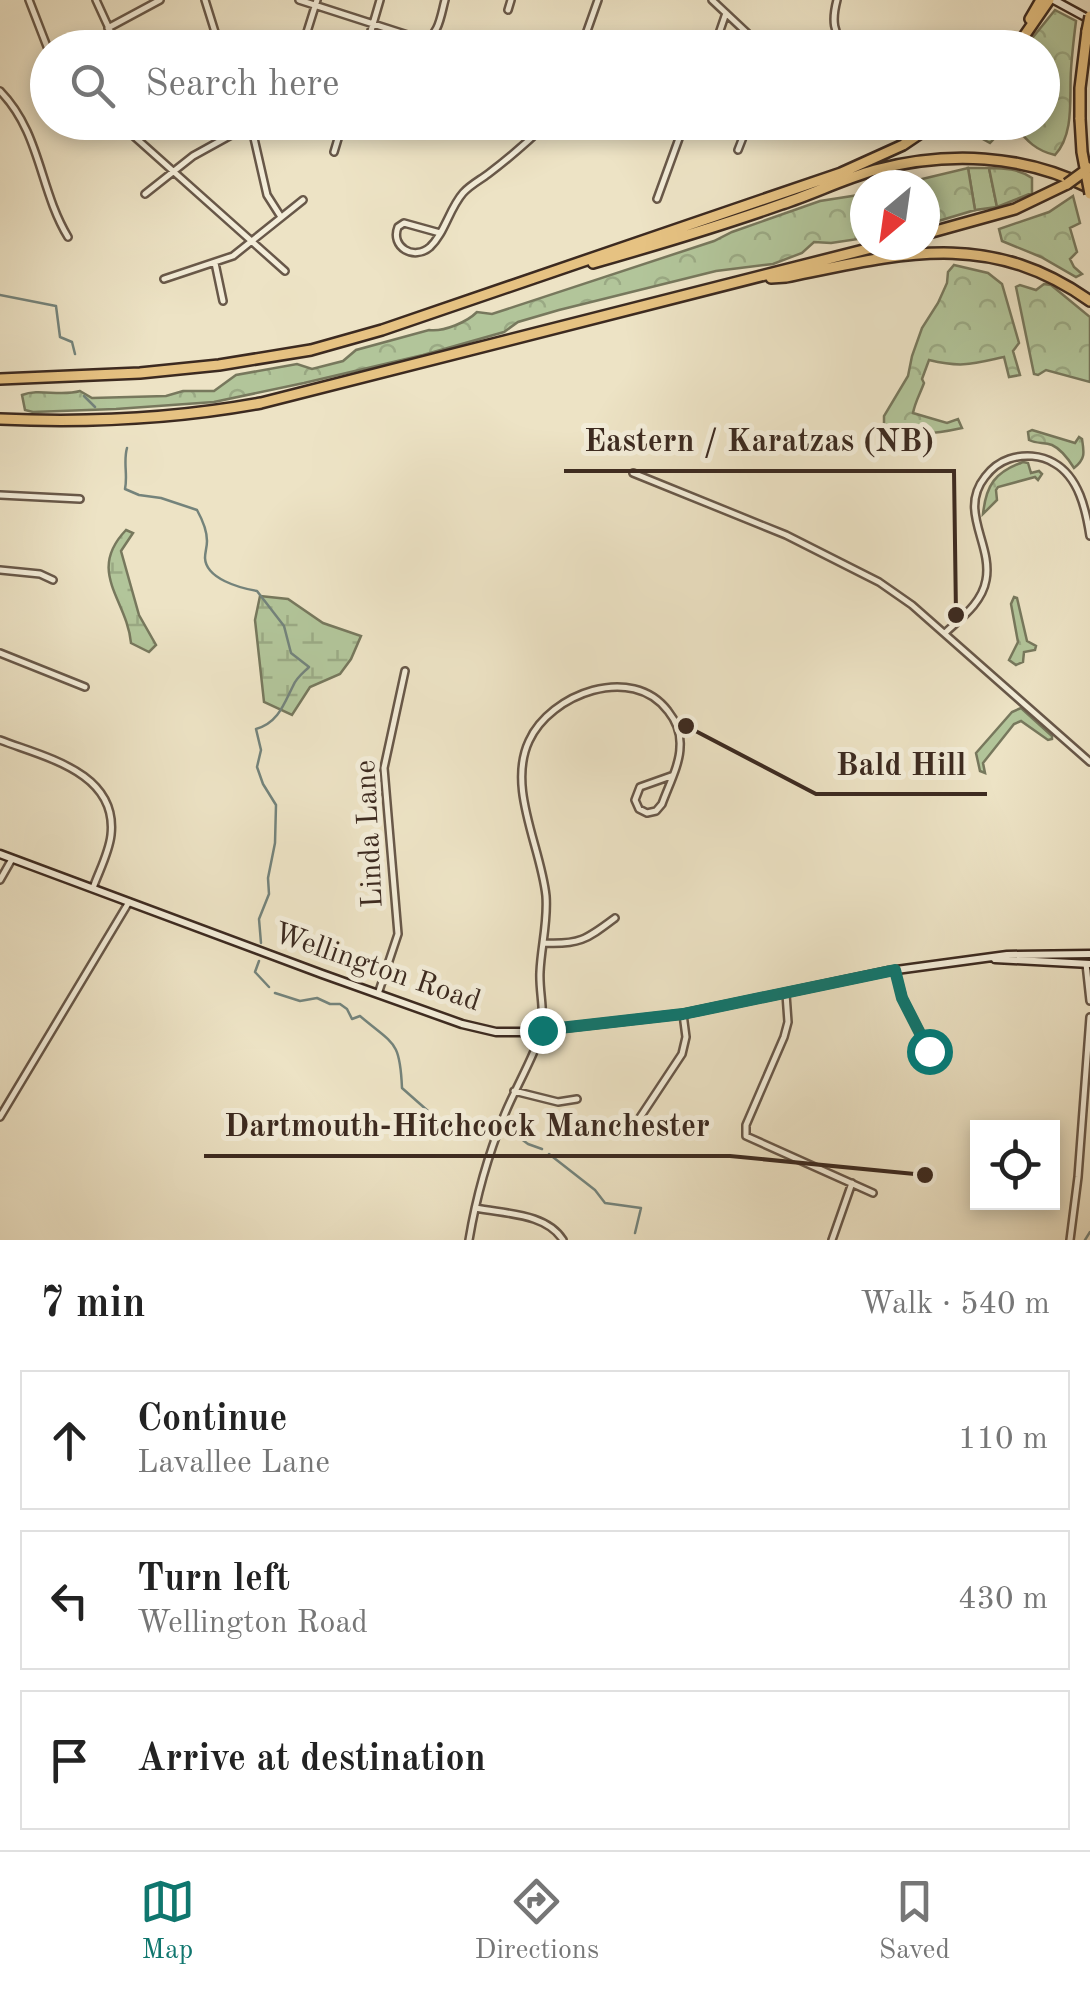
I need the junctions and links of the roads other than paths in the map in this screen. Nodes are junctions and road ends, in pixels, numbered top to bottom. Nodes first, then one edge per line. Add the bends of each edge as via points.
1 (29, 0) edge
2 (96, 0) edge
3 (160, 0) edge
4 (205, 0) edge
5 (299, 0) edge
6 (380, 0) edge
7 (446, 0) edge
8 (511, 0) edge
9 (598, 0) edge
10 (712, 0) edge
11 (837, 0) edge
12 (1048, 1) edge
13 (317, 3) edge
14 (508, 10) dead end
15 (726, 14) junction
16 (1090, 18) edge
17 (373, 24) junction
18 (108, 28) joint
19 (41, 30) edge
20 (215, 30) edge
21 (308, 30) edge
22 (371, 30) edge
23 (392, 30) edge
24 (435, 30) edge
25 (588, 30) edge
26 (720, 30) edge
27 (743, 30) edge
28 (835, 30) edge
29 (1024, 30) edge
30 (1028, 30) edge
31 (0, 91) edge
32 (30, 135) edge
33 (32, 140) edge
34 (138, 140) edge
35 (220, 140) edge
36 (254, 140) edge
37 (338, 140) edge
38 (529, 140) edge
39 (679, 140) edge
40 (742, 140) edge
41 (910, 140) edge
42 (738, 150) dead end
43 (334, 152) dead end
44 (1090, 168) edge
45 (174, 172) junction
46 (1090, 191) edge
47 (145, 194) dead end
48 (657, 199) dead end
49 (303, 200) dead end
50 (281, 217) junction
51 (940, 230) edge
52 (440, 232) junction
53 (68, 237) dead end
54 (252, 242) junction
55 (850, 253) edge
56 (214, 263) junction
57 (286, 271) dead end
58 (164, 279) dead end
59 (750, 279) junction
60 (522, 283) junction
61 (1090, 300) edge
62 (222, 301) dead end
63 (0, 380) edge
64 (0, 419) edge
65 (633, 473) dead end
66 (0, 496) edge
67 (80, 498) dead end
68 (1090, 536) edge
69 (0, 570) edge
70 (53, 580) dead end
71 (944, 633) junction
72 (0, 653) edge
73 (405, 671) dead end
74 (85, 687) dead end
75 (0, 740) edge
76 (1090, 762) edge
77 (671, 776) junction
78 (0, 854) edge
79 (12, 859) junction
80 (0, 880) edge
81 (93, 888) junction
82 (129, 902) junction
83 (616, 918) dead end
84 (543, 943) junction
85 (1089, 944) edge
86 (1088, 959) edge
87 (895, 970) junction
88 (378, 994) junction
89 (786, 994) junction
90 (1090, 1002) edge
91 (683, 1014) junction
92 (1090, 1017) edge
93 (542, 1030) junction
94 (930, 1064) dead end
95 (514, 1091) junction
96 (577, 1099) dead end
97 (0, 1117) edge
98 (635, 1124) dead end
99 (852, 1184) junction
100 (873, 1193) dead end
101 (476, 1208) junction
102 (469, 1240) edge
103 (563, 1240) edge
104 (832, 1240) edge
105 (1070, 1240) edge

1 - 19 street
2 - 18 street
3 - 18 street
4 - 20 street
5 - 13 street
6 - 17 street
7 - 24 street
8 - 14 street
9 - 25 street
10 - 15 street
11 - 28 street
12 - 16 main road
12 - 29 highway via 1034,10
12 - 30 highway
13 - 17 street
13 - 21 street
15 - 26 street
15 - 27 street
16 - 46 highway, bridge via 1080,88
17 - 22 street
17 - 23 street
31 - 32 street
33 - 53 street
34 - 45 street
35 - 45 street
36 - 50 street via 267,195
37 - 43 street
38 - 52 street via 466,189
39 - 48 street
40 - 42 street
41 - 60 highway via 841,173
44 - 51 highway, bridge via 1015,209
45 - 47 street
45 - 54 street
46 - 60 highway via 1066,176 990,158 916,163 875,170
49 - 50 street
50 - 54 street
52 - 52 street via 422,252 403,249 395,238 404,223
54 - 56 street
54 - 57 street
55 - 59 highway
56 - 58 street
56 - 62 street
59 - 61 highway via 917,252 956,252 1022,265
59 - 64 highway via 261,404 130,419
60 - 63 highway via 311,350 186,370
65 - 71 street via 853,567
66 - 67 street
68 - 71 street via 1077,489 1056,464 1030,456 1000,463 981,482 974,506 987,564 984,590
69 - 70 street
71 - 76 street
72 - 74 street
73 - 88 street, Linda Lane via 384,768 398,934
75 - 81 street via 84,775 102,795 111,833
77 - 77 street via 637,790 639,808 660,808
77 - 84 street via 680,750 676,725 645,694 619,688 584,693 536,728 520,772 545,887
78 - 79 main road, Wellington Road
79 - 80 street
79 - 81 main road, Wellington Road
81 - 82 main road, Wellington Road
82 - 88 main road, Wellington Road
82 - 97 street
83 - 84 street via 582,940
84 - 93 street
85 - 86 street
86 - 87 main road, Wellington Road via 988,958
86 - 90 street
87 - 89 main road, Wellington Road
87 - 94 street
88 - 93 main road, Wellington Road via 480,1029
89 - 91 main road, Wellington Road
89 - 99 street via 784,1037 744,1131
91 - 93 main road, Wellington Road
91 - 98 street via 682,1054
92 - 105 street
93 - 95 street
95 - 96 street via 558,1102
95 - 101 street
99 - 100 street
99 - 104 street
101 - 102 street
101 - 103 street via 544,1221

